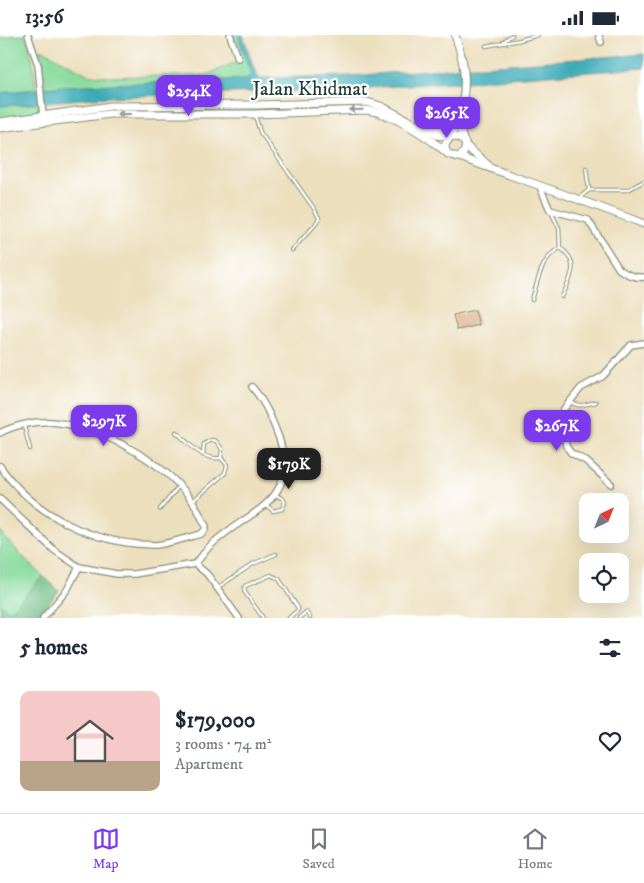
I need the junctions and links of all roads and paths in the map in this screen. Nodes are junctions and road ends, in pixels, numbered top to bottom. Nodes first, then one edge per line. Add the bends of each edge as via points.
1 (28, 35) edge
2 (230, 35) edge
3 (455, 35) edge
4 (512, 35) edge
5 (538, 35) edge
6 (598, 35) edge
7 (601, 42) dead end
8 (502, 43) junction
9 (486, 46) dead end
10 (238, 58) dead end
11 (255, 113) junction
12 (43, 115) junction
13 (459, 117) junction
14 (0, 122) edge
15 (0, 128) edge
16 (423, 128) junction
17 (451, 137) junction
18 (465, 143) junction
19 (446, 152) junction
20 (459, 157) junction
21 (489, 166) junction
22 (586, 168) dead end
23 (644, 181) edge
24 (540, 187) junction
25 (589, 190) junction
26 (578, 199) junction
27 (550, 210) junction
28 (644, 224) edge
29 (560, 247) junction
30 (292, 251) dead end
31 (644, 277) edge
32 (562, 297) dead end
33 (532, 300) dead end
34 (644, 343) edge
35 (252, 387) dead end
36 (570, 401) junction
37 (596, 402) dead end
38 (24, 425) junction
39 (176, 432) dead end
40 (0, 433) edge
41 (30, 449) dead end
42 (203, 455) junction
43 (221, 459) junction
44 (0, 466) edge
45 (611, 484) dead end
46 (179, 486) junction
47 (274, 495) junction
48 (0, 499) edge
49 (192, 501) junction
50 (266, 505) junction
51 (160, 509) dead end
52 (276, 554) dead end
53 (195, 564) junction
54 (79, 567) junction
55 (217, 588) junction
56 (43, 618) edge
57 (239, 618) edge
58 (262, 618) edge
59 (288, 618) edge
60 (299, 618) edge
61 (310, 618) edge

1 - 12 street via 36,57
2 - 10 street
3 - 13 street via 465,83
4 - 8 lane
5 - 8 lane
6 - 7 street
8 - 9 lane
11 -> 15 street via 110,114
19 -> 11 street via 425,136 375,111
11 - 30 lane via 260,132 319,218
12 - 14 street, Jalan Khidmat
12 - 16 street, Jalan Khidmat via 111,106 366,102 381,106
13 - 16 street via 443,129
13 - 17 street
13 - 18 street
16 - 17 street, Jalan Khidmat via 436,135
17 - 18 street via 457,136
17 - 19 street via 445,143
18 - 20 street via 464,152
18 - 21 street
19 - 20 street via 451,157
20 - 21 street
21 - 24 street
22 - 25 lane
23 - 25 lane via 628,190
24 - 26 street
24 - 27 street
25 - 26 lane
26 - 28 street
27 - 29 lane via 559,229
27 - 31 street via 588,220 619,269 637,278
29 - 32 lane via 572,262 571,275
29 - 33 lane via 552,251 546,260
34 - 36 street via 631,345 603,376 581,388
35 - 47 street via 262,399 275,427 285,461 284,473
36 - 37 lane via 575,405
36 - 45 street via 560,417 566,446
38 - 40 street
38 - 41 lane
38 - 46 street via 52,422 109,438 152,462
39 - 42 lane
42 - 43 lane via 213,460
42 - 43 lane via 204,444 216,441 222,449
43 - 49 lane via 227,465 225,473
44 - 49 street via 27,497 54,516 109,540 154,545 201,534 206,526
46 - 49 street
46 - 51 lane
47 - 50 street
47 - 50 lane via 285,502 282,509 273,511
48 - 54 street via 54,550
50 - 53 street via 210,546
52 - 55 lane via 253,564
53 - 54 street via 117,574
53 - 55 street
54 - 56 street via 68,590
55 - 57 street
58 - 59 lane via 244,591 245,586 271,575 279,579 298,608
60 - 61 lane via 306,612

